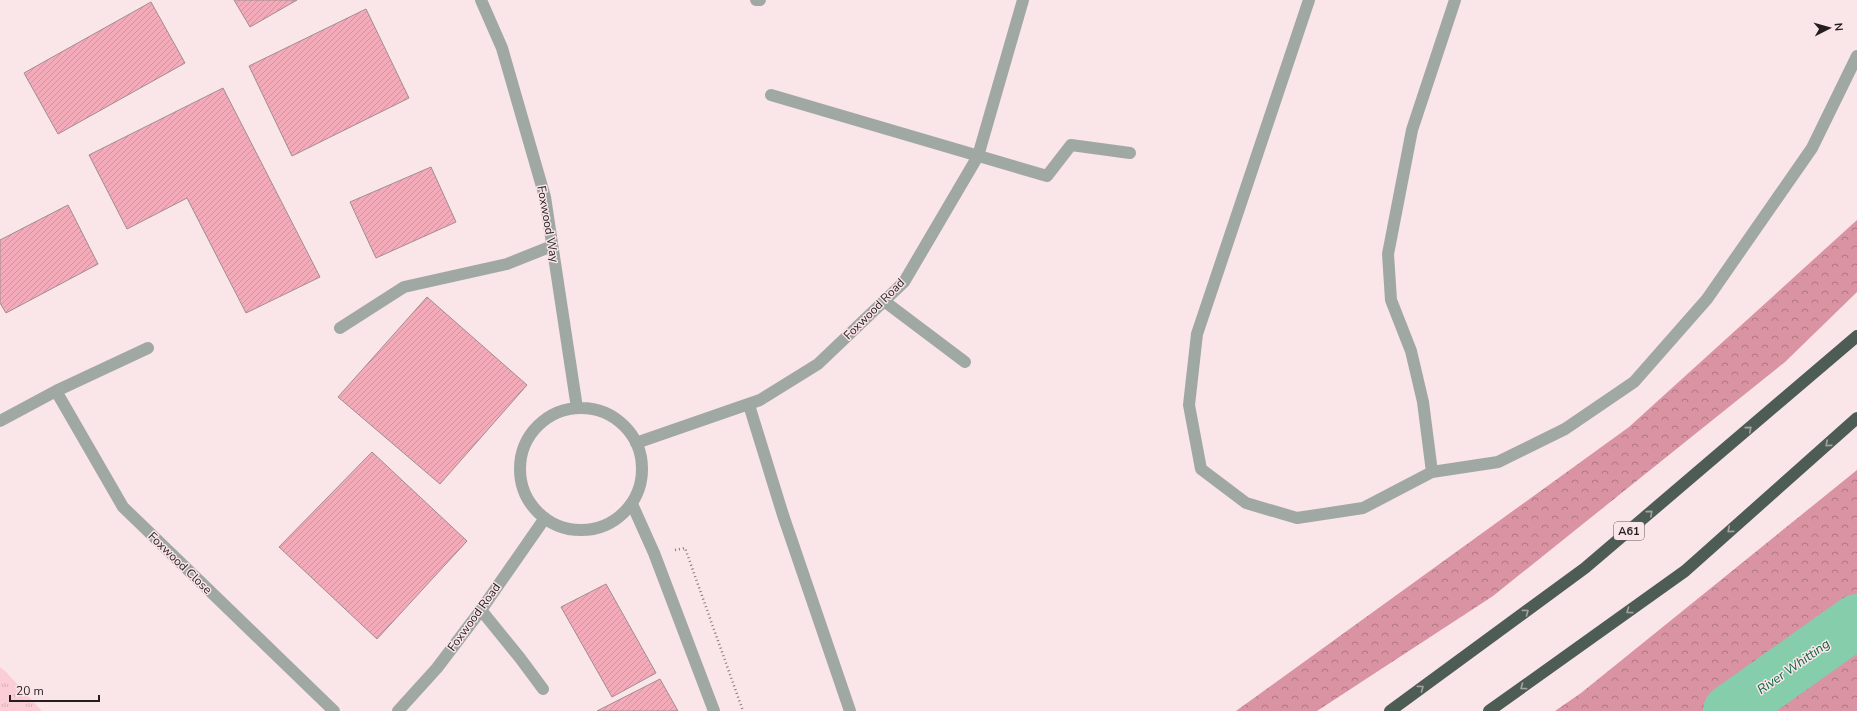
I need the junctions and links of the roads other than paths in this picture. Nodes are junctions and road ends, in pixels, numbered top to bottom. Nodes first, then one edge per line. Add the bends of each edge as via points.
1 (481, 0) edge
2 (756, 0) edge
3 (760, 0) edge
4 (1023, 0) edge
5 (1309, 0) edge
6 (1455, 0) edge
7 (1857, 56) edge
8 (771, 95) dead end
9 (1130, 153) dead end
10 (978, 156) junction
11 (552, 246) junction
12 (884, 301) junction
13 (340, 328) dead end
14 (1857, 336) edge
15 (148, 348) dead end
16 (965, 362) dead end
17 (56, 391) junction
18 (748, 405) junction
19 (577, 408) junction
20 (1857, 418) edge
21 (0, 420) edge
22 (636, 442) junction
23 (1432, 472) junction
24 (632, 504) junction
25 (544, 518) junction
26 (481, 610) junction
27 (543, 689) dead end
28 (334, 711) edge
29 (398, 711) edge
30 (714, 711) edge
31 (850, 711) edge
32 (1390, 711) edge
33 (1489, 711) edge

1 - 11 street, Foxwood Way via 502,48 545,196
2 - 3 street
4 - 10 street, Foxwood Road
5 - 23 street via 1197,334 1189,405 1201,469 1246,503 1297,518 1363,508
6 - 23 street via 1412,130 1388,254 1391,300 1411,351 1423,402
7 - 23 street via 1812,148 1707,299 1634,382 1565,429 1498,462
8 - 10 street
9 - 10 street via 1071,145 1047,176
10 - 12 street, Foxwood Road via 904,282
11 - 13 street via 507,264 404,288
11 - 19 street, Foxwood Way
12 - 16 street
12 - 18 street, Foxwood Road via 818,364
32 -> 14 highway, A61 via 1585,568
15 - 17 street
17 - 21 street
17 - 28 street, Foxwood Close via 122,507
18 - 22 street, Foxwood Road
18 - 31 street via 782,515
19 - 22 street via 596,409 612,416 626,427
19 - 25 street via 557,413 539,425 526,442 520,462 521,483 530,503
20 -> 33 highway via 1685,571
22 - 24 street via 642,458 643,474
24 - 25 street via 618,518 601,528 581,531 562,528
24 - 30 street via 654,553
25 - 26 street, Foxwood Road
26 - 27 street
26 - 29 street, Foxwood Road via 437,668

